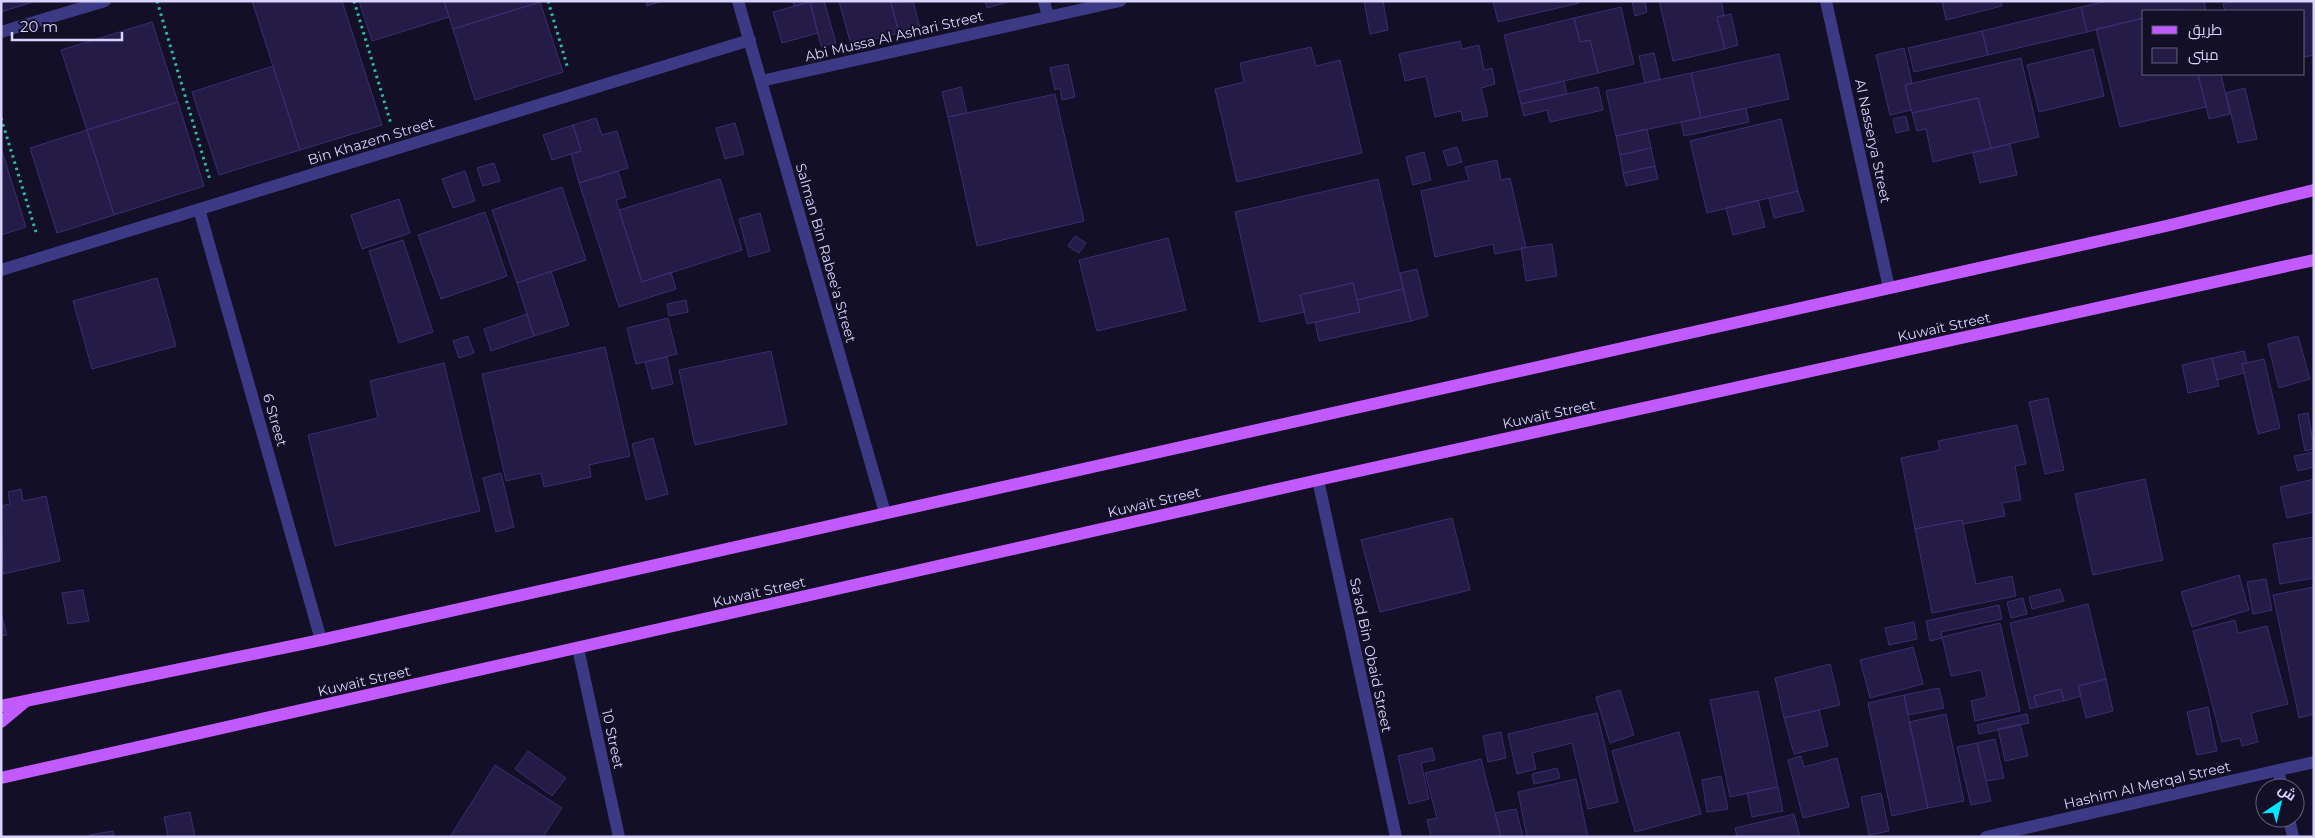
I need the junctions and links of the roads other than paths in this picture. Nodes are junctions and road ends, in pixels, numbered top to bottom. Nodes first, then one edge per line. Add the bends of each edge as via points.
1 (105, 1) edge
2 (738, 1) edge
3 (1044, 1) edge
4 (1120, 1) edge
5 (1826, 1) edge
6 (1048, 17) junction
7 (1, 32) edge
8 (750, 40) junction
9 (762, 81) junction
10 (2314, 190) edge
11 (200, 209) junction
12 (2314, 260) edge
13 (1, 270) edge
14 (1889, 288) junction
15 (1318, 480) junction
16 (885, 513) junction
17 (321, 640) junction
18 (578, 648) junction
19 (27, 700) junction
20 (1, 706) edge
21 (1, 722) edge
22 (2314, 762) edge
23 (2278, 770) junction
24 (1, 778) edge
25 (2280, 778) edge
26 (619, 837) edge
27 (1396, 837) edge
28 (1986, 837) edge

1 - 7 street
2 - 8 street, Salman Bin Rabee'a Street
3 - 6 street
4 - 6 street, Abi Mussa Al Ashari Street
5 - 14 street, Al Nasserya Street
6 - 9 street, Abi Mussa Al Ashari Street
8 - 9 street, Salman Bin Rabee'a Street
8 - 11 street, Bin Khazem Street
9 - 16 street, Salman Bin Rabee'a Street
10 - 14 main road
11 - 13 street, Bin Khazem Street
11 - 17 street, 6 Street
12 - 15 main road, Kuwait Street
14 - 16 main road
15 - 18 main road, Kuwait Street
15 - 27 street, Sa'ad Bin Obaid Street
16 - 17 main road
17 - 19 main road
18 - 24 main road, Kuwait Street
18 - 26 street, 10 Street
19 - 20 main road
19 - 21 main road
22 - 23 street, Hashim Al Merqal Street
23 - 25 street
23 - 28 street, Hashim Al Merqal Street

